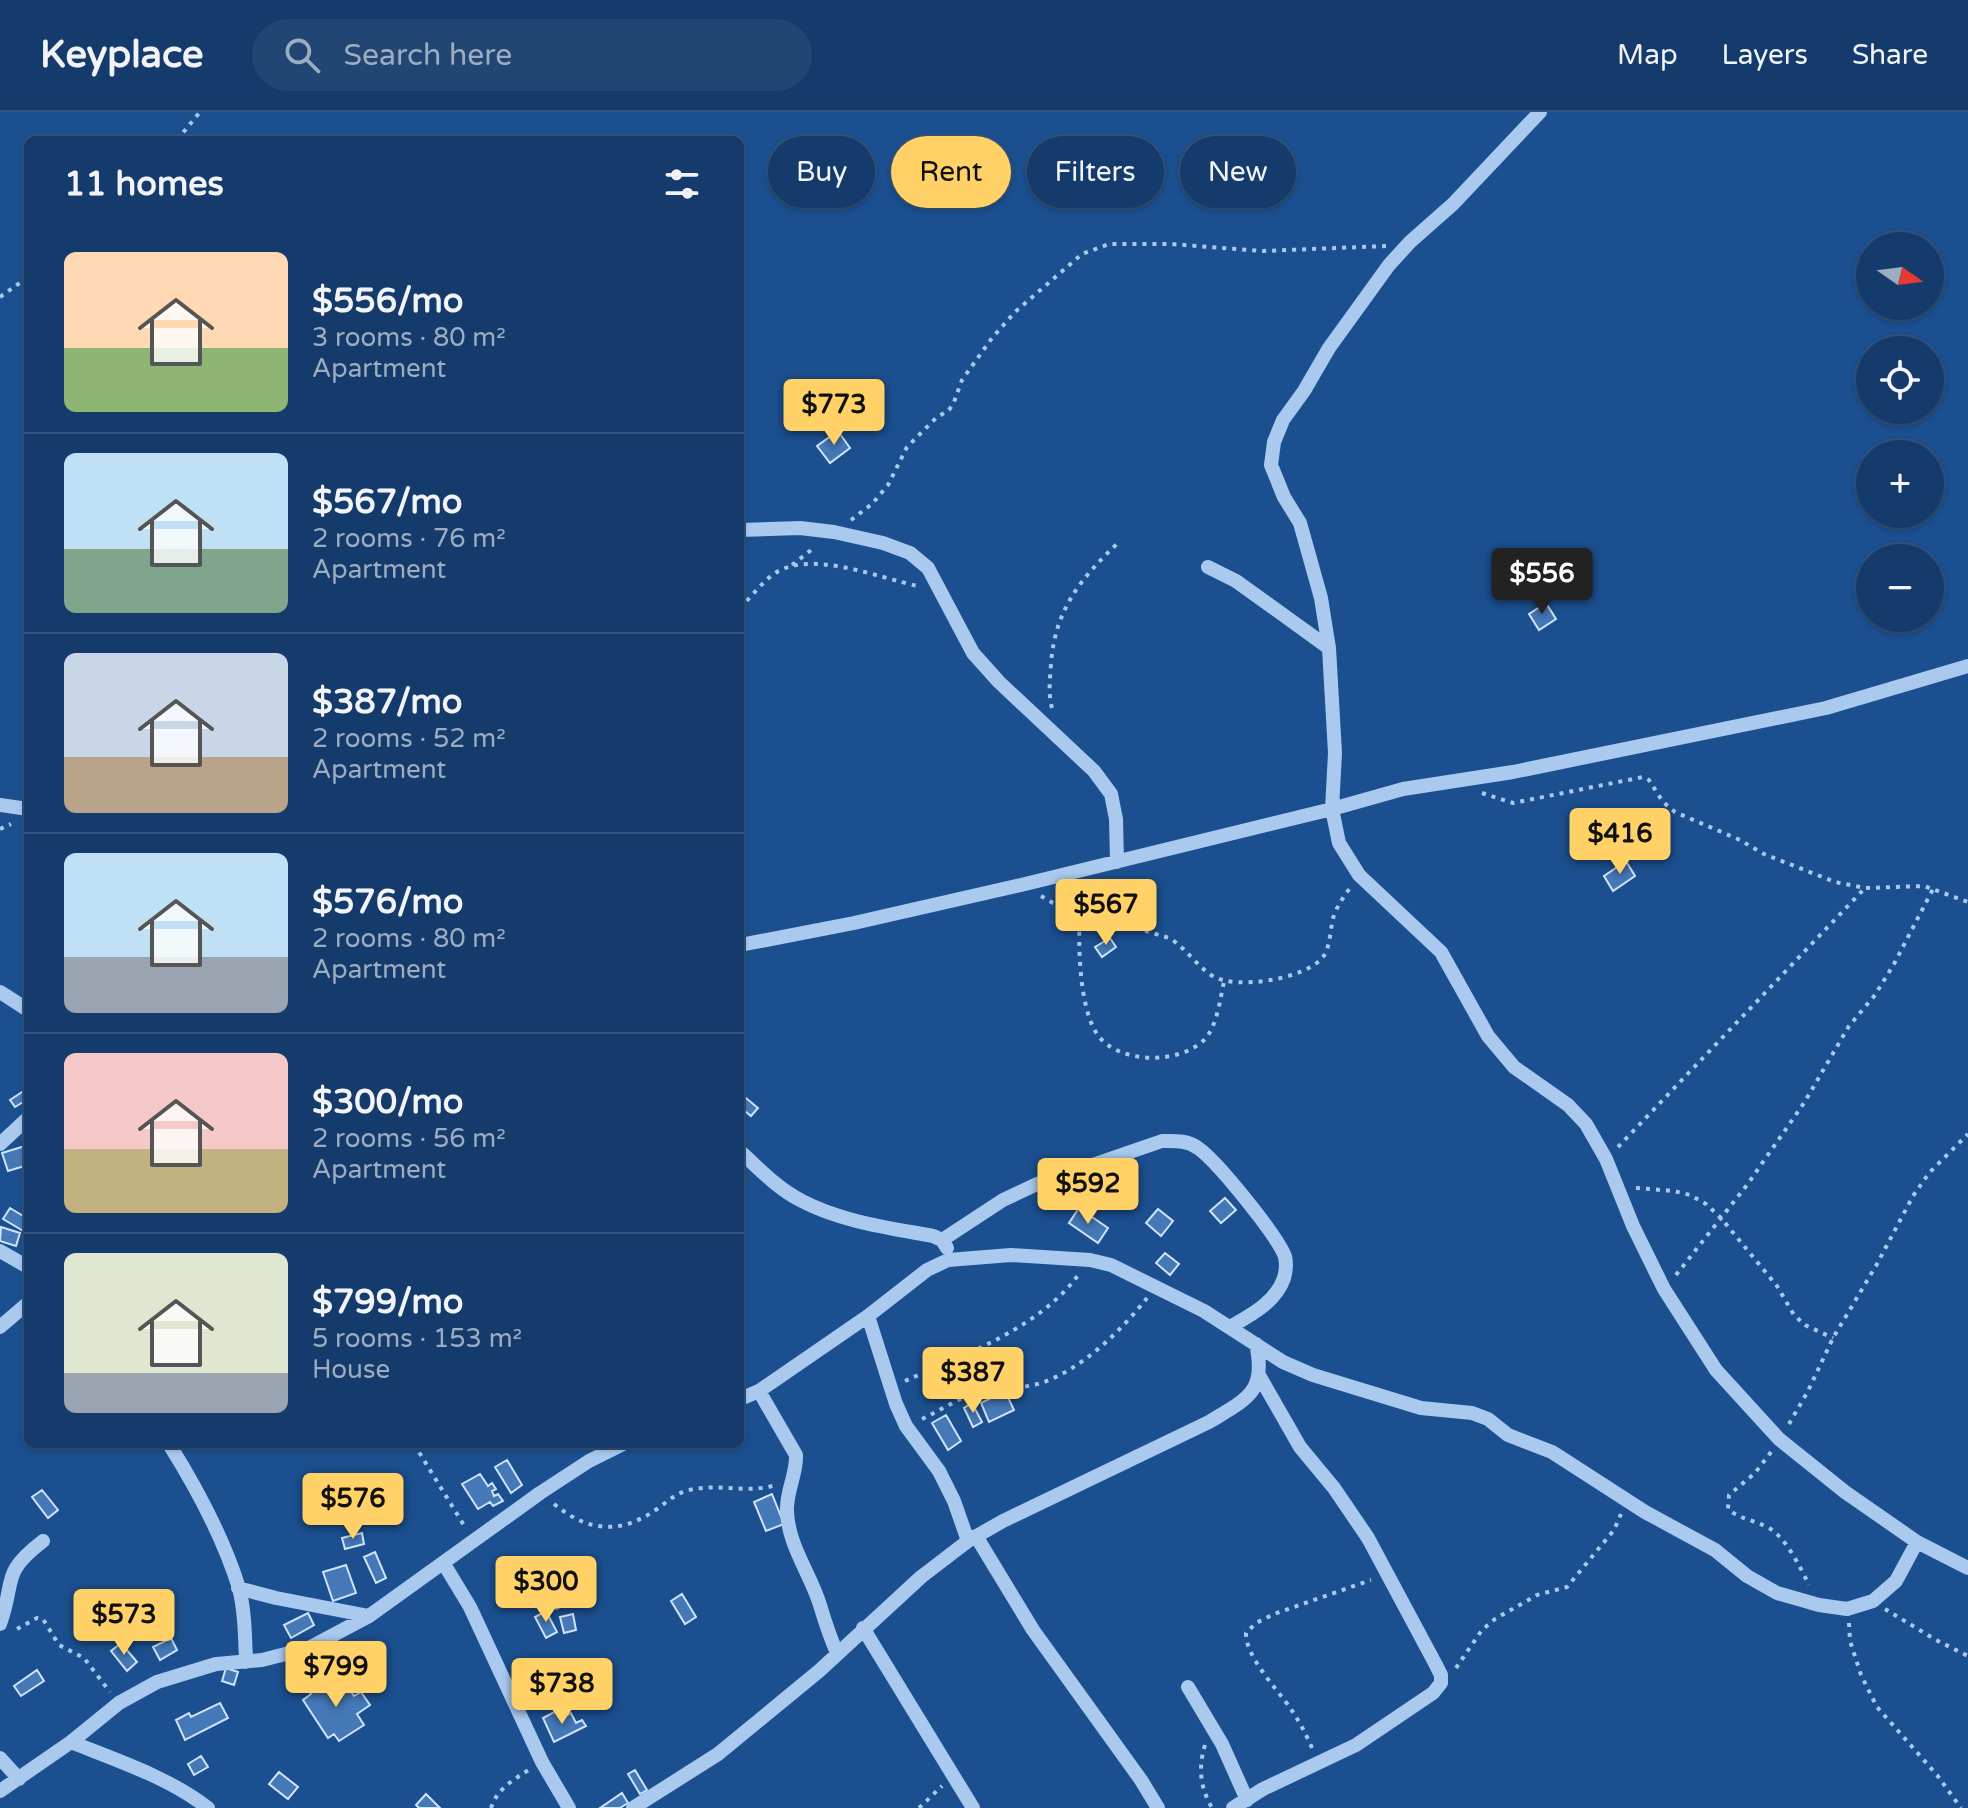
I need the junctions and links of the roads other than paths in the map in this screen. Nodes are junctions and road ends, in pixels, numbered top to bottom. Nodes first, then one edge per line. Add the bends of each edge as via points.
1 (1540, 112) edge
2 (744, 530) edge
3 (1208, 567) dead end
4 (1329, 648) junction
5 (1968, 666) edge
6 (0, 805) edge
7 (24, 808) edge
8 (1332, 809) junction
9 (1117, 862) junction
10 (744, 944) edge
11 (0, 992) edge
12 (24, 1007) edge
13 (24, 1122) edge
14 (0, 1144) edge
15 (744, 1155) edge
16 (942, 1240) junction
17 (0, 1251) edge
18 (948, 1260) junction
19 (24, 1265) edge
20 (24, 1306) edge
21 (868, 1316) junction
22 (0, 1327) edge
23 (1230, 1327) junction
24 (1256, 1344) junction
25 (1260, 1377) junction
26 (759, 1391) junction
27 (744, 1397) edge
28 (171, 1448) edge
29 (615, 1448) edge
30 (972, 1538) junction
31 (43, 1541) dead end
32 (1917, 1542) junction
33 (444, 1564) junction
34 (1968, 1568) edge
35 (238, 1588) junction
36 (369, 1616) junction
37 (5, 1628) edge
38 (863, 1628) junction
39 (837, 1653) junction
40 (246, 1662) junction
41 (1188, 1687) dead end
42 (71, 1742) junction
43 (0, 1758) edge
44 (19, 1779) junction
45 (0, 1791) edge
46 (1247, 1800) junction
47 (208, 1808) edge
48 (569, 1808) edge
49 (633, 1808) edge
50 (973, 1808) edge
51 (1158, 1808) edge
52 (1233, 1808) edge

1 - 4 street via 1410,242 1360,302 1274,442 1271,465 1305,537
2 - 9 street via 834,532 910,553 928,568 973,653 1111,794
3 - 4 street
4 - 8 street via 1335,753
5 - 8 street via 1826,708 1403,789
6 - 7 street
8 - 9 street
8 - 32 street via 1339,843 1359,875 1441,952 1488,1036 1514,1067 1586,1124 1664,1289 1716,1370 1779,1439
9 - 10 street
11 - 12 street
13 - 14 street
15 - 16 street via 802,1201 844,1217
16 - 18 street
16 - 23 street via 1037,1184 1162,1141 1184,1141 1219,1169 1286,1257 1277,1291
17 - 19 street
18 - 21 street
18 - 23 street via 1011,1255 1090,1260 1111,1265
20 - 22 street
21 - 26 street
21 - 30 street via 906,1426 939,1471
23 - 24 street
24 - 25 street
24 - 32 street via 1283,1362 1362,1392 1488,1419 1715,1550 1777,1593 1847,1609 1873,1601 1896,1581
25 - 30 street via 1252,1392 1209,1422
25 - 46 street via 1300,1447 1351,1511 1441,1683 1356,1745
26 - 27 street
26 - 39 street via 792,1445 796,1466 787,1501 791,1537
28 - 35 street via 211,1520
29 - 33 street via 540,1493
30 - 38 street
30 - 51 street
31 - 37 street via 10,1572
32 - 34 street
33 - 36 street
33 - 48 street
35 - 36 street
35 - 40 street
36 - 40 street via 309,1648
38 - 39 street
38 - 50 street
39 - 49 street via 718,1754
40 - 42 street via 216,1664 157,1682 119,1703
41 - 46 street
42 - 44 street
42 - 47 street via 181,1789
43 - 44 street
44 - 45 street
46 - 52 street

